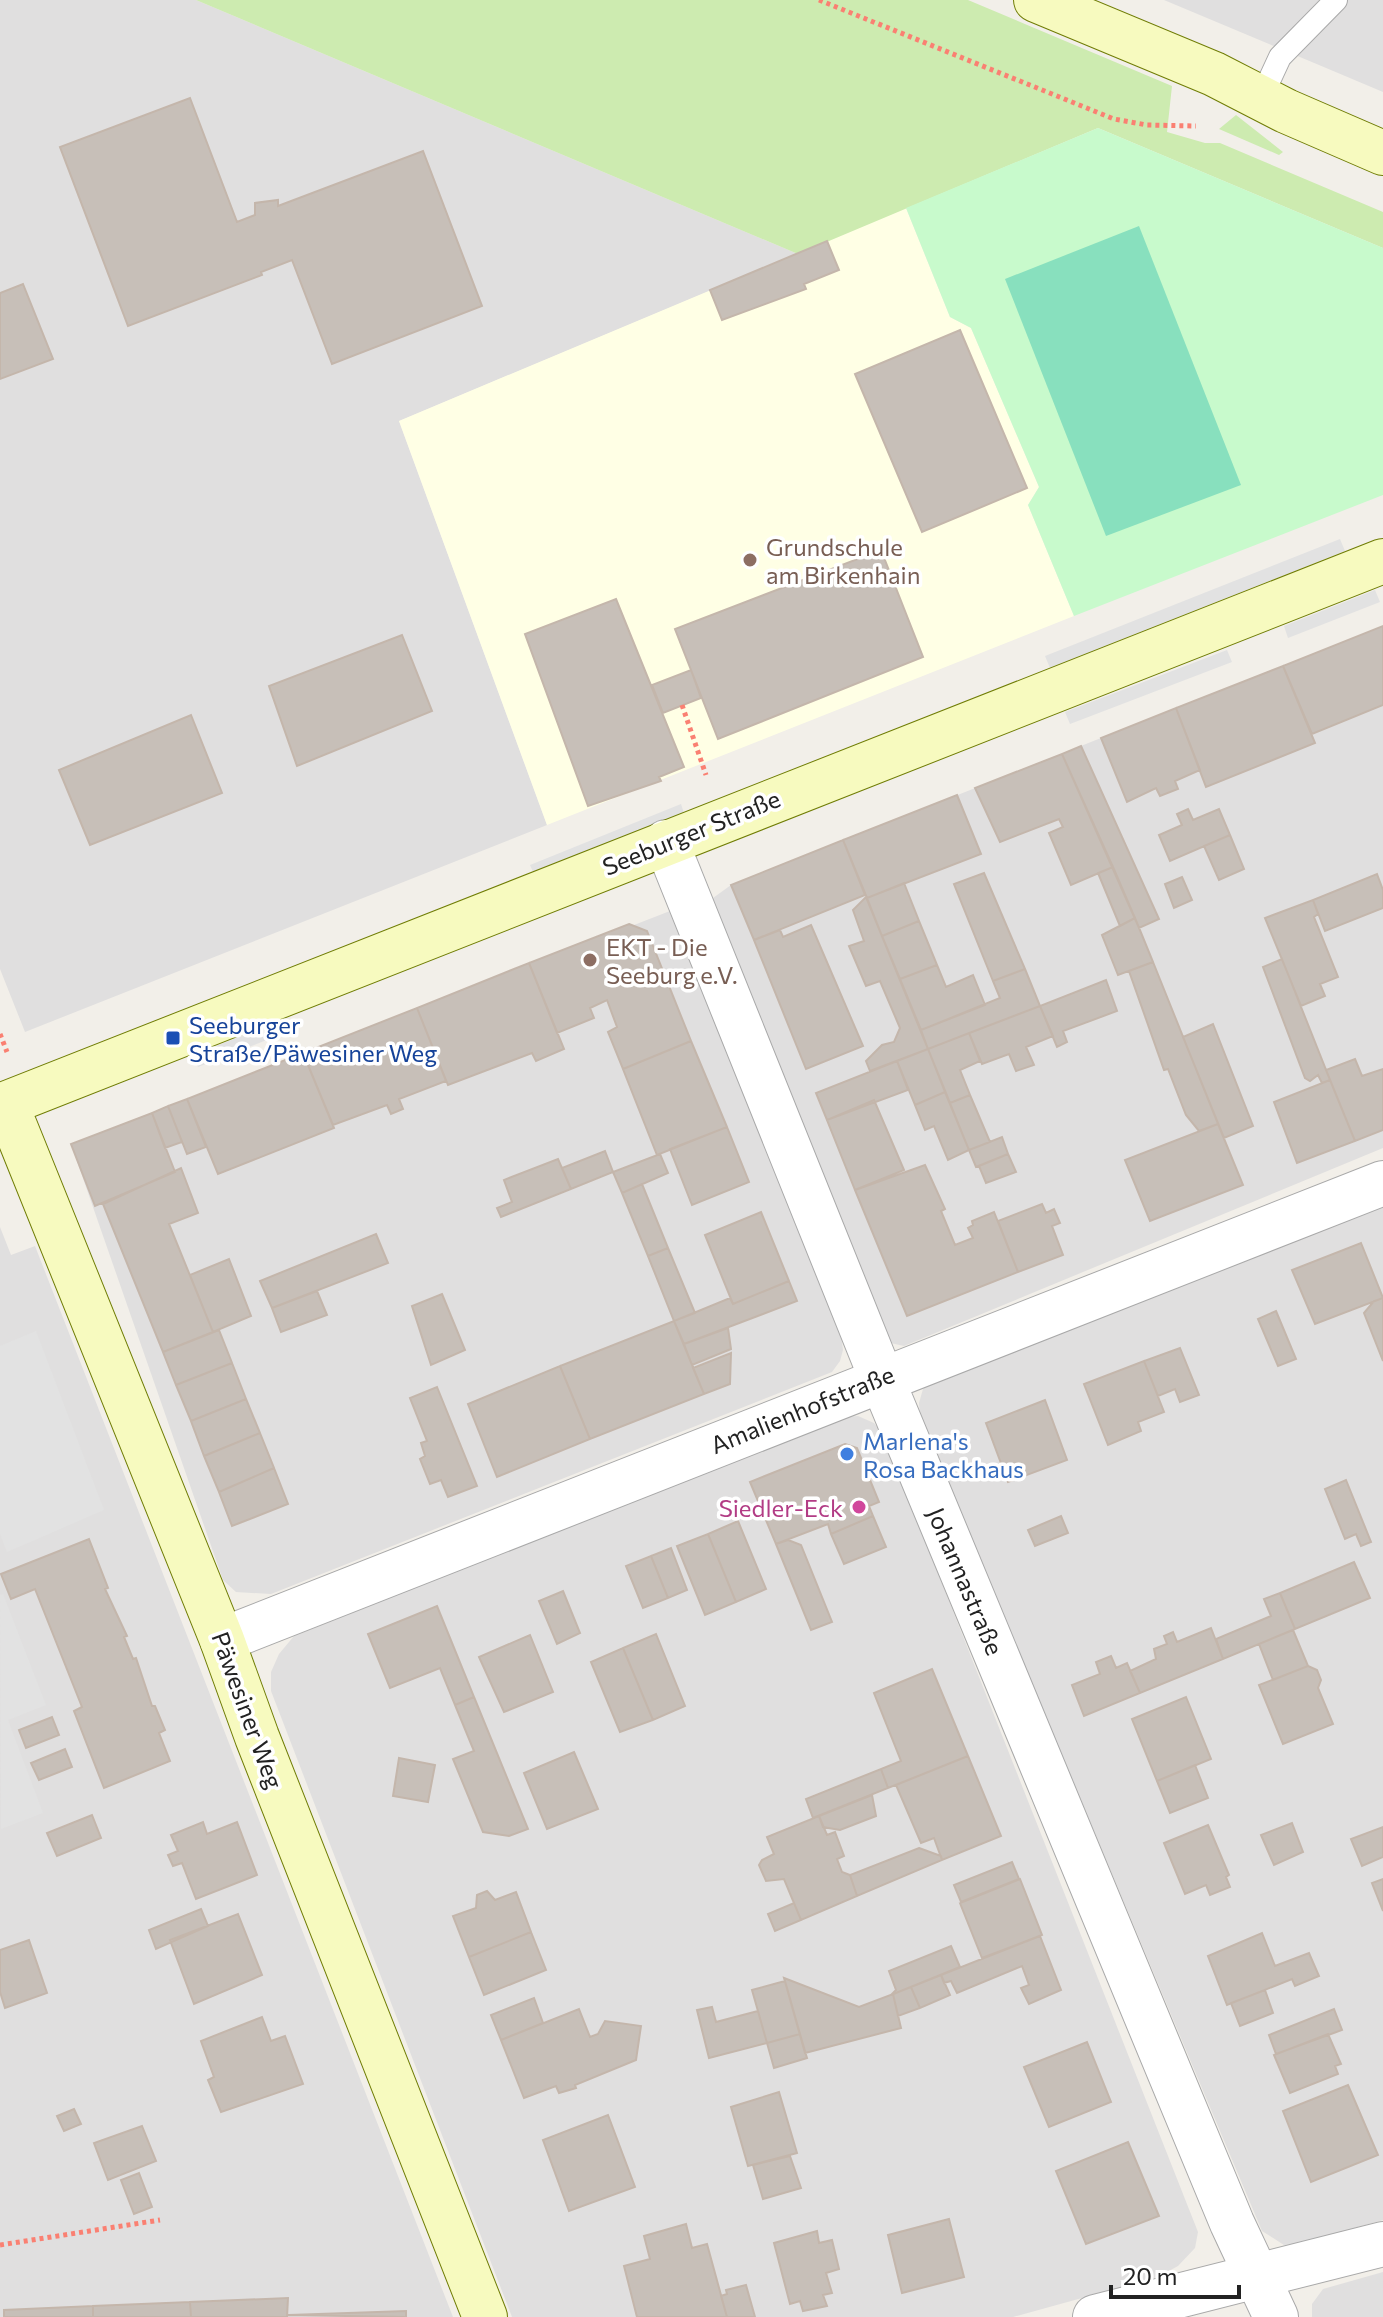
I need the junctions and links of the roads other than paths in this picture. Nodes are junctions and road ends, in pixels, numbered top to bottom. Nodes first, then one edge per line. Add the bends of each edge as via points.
1 (1036, 0) edge
2 (1336, 0) edge
3 (1261, 98) junction
4 (1383, 153) edge
5 (1383, 561) edge
6 (666, 842) junction
7 (3, 1105) edge
8 (1383, 1183) edge
9 (881, 1377) junction
10 (222, 1640) junction
11 (1383, 2244) edge
12 (1256, 2279) junction
13 (485, 2317) edge
14 (1095, 2317) edge
15 (1276, 2317) edge

1 - 3 street
2 - 3 lane via 1280,57
3 - 4 street
5 - 6 street, Seeburger Straße
6 - 7 street, Seeburger Straße
6 - 9 street, Johannastraße
7 - 10 street, Päwesiner Weg
8 - 9 street, Amalienhofstraße
9 - 10 street, Amalienhofstraße
9 - 12 street, Johannastraße
10 - 13 street, Päwesiner Weg
11 - 12 street
12 - 14 street
12 - 15 street, Johannastraße

